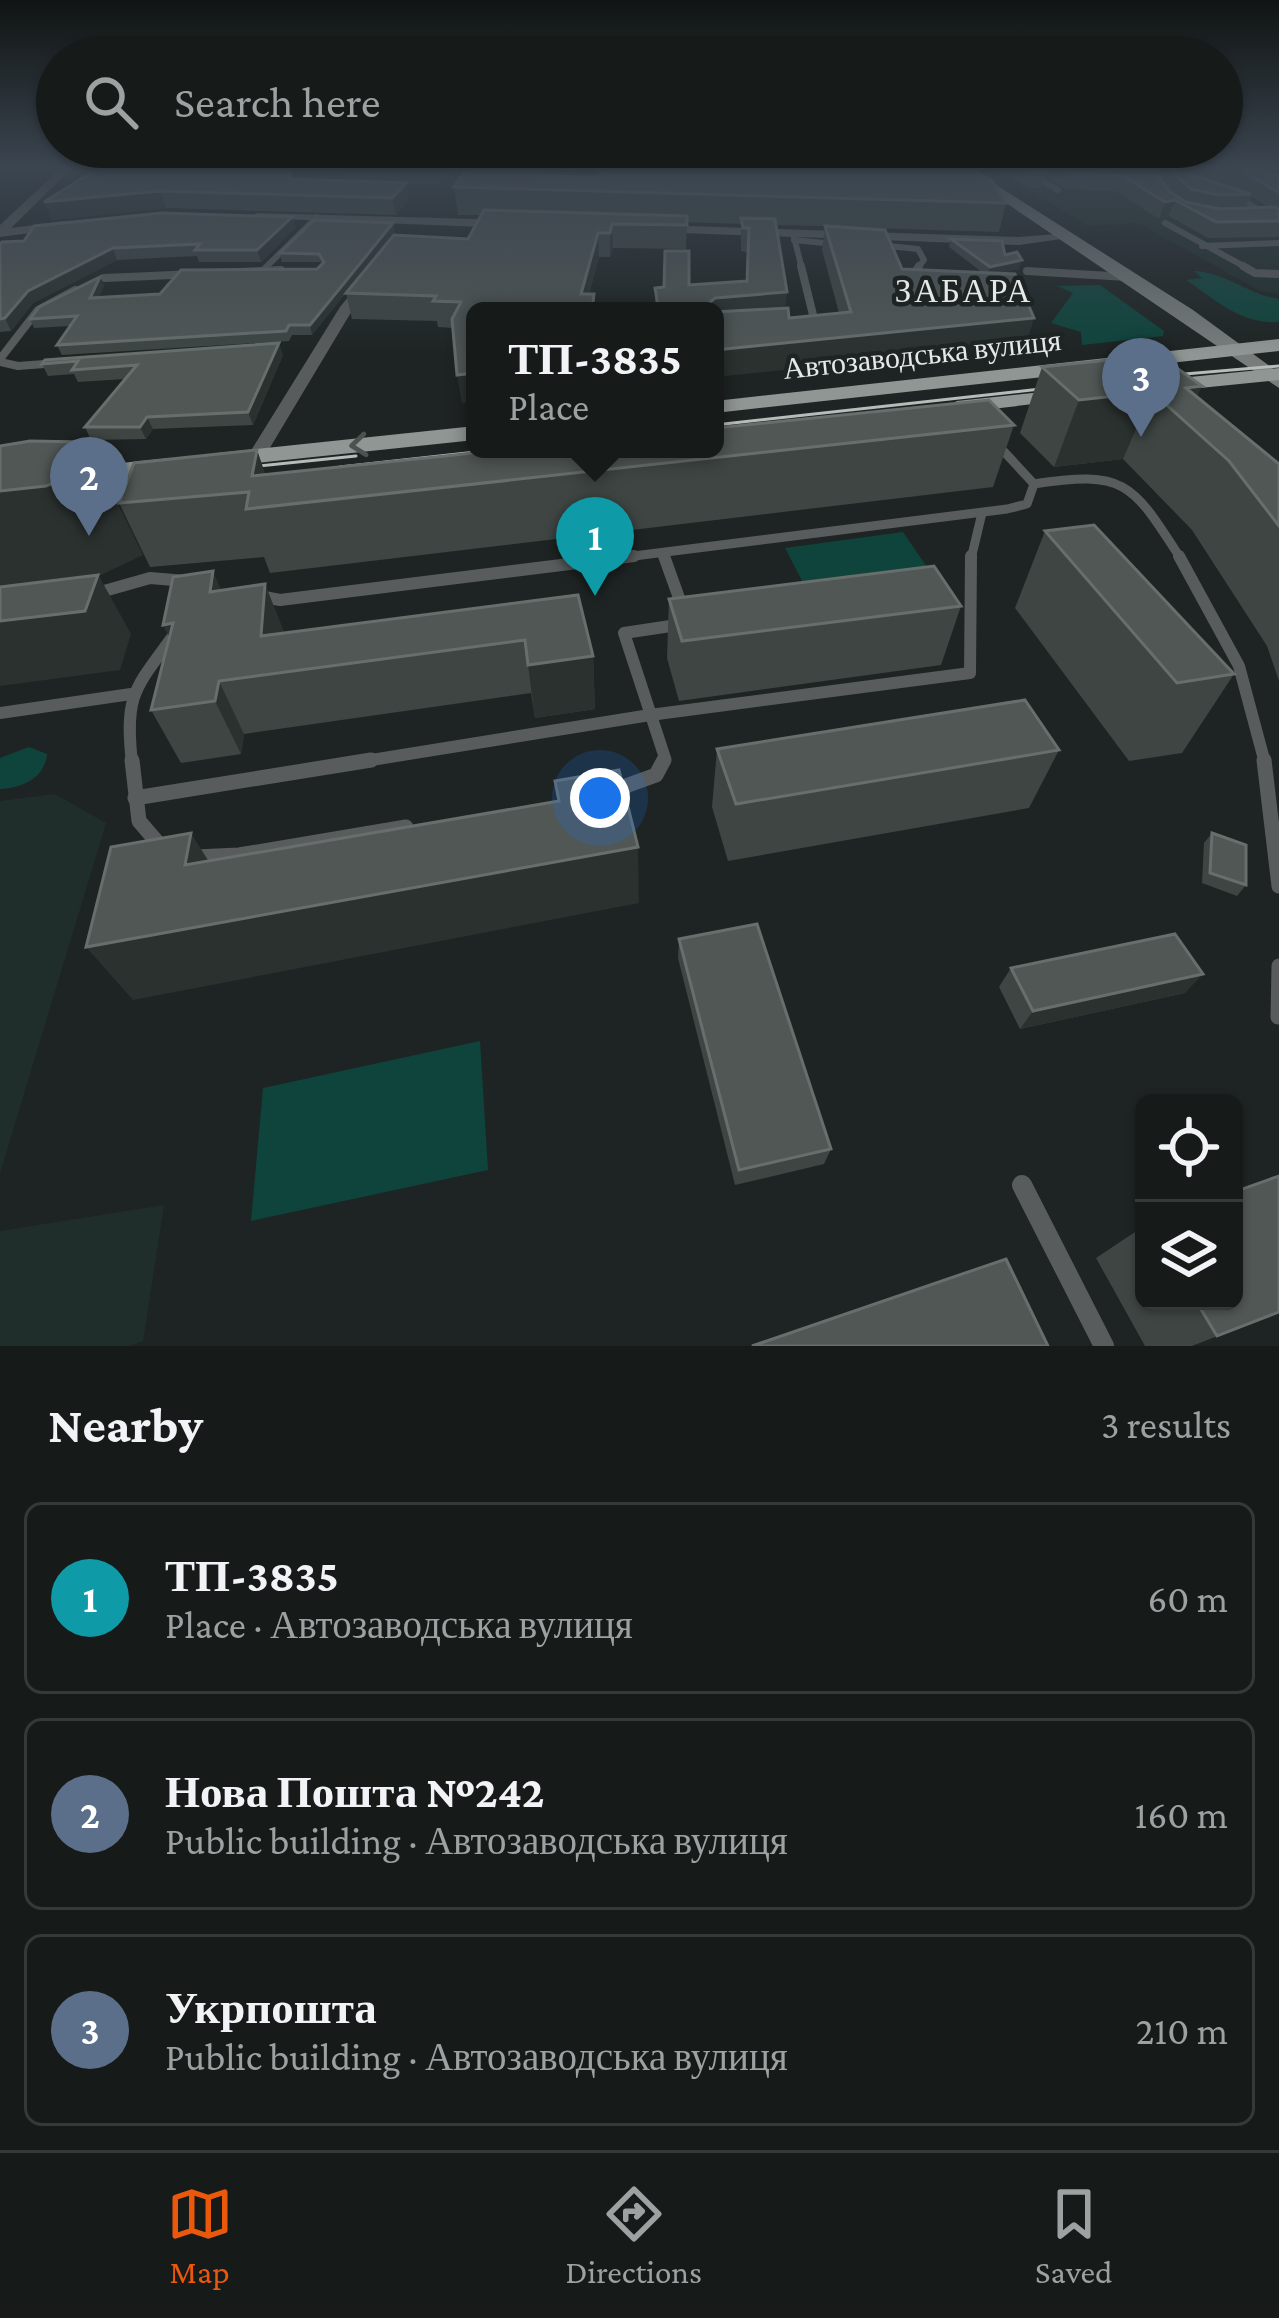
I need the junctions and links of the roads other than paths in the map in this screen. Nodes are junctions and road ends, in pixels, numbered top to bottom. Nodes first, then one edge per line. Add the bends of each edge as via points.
1 (304, 230) edge
2 (410, 230) edge
3 (666, 230) edge
4 (1058, 230) edge
5 (1176, 230) edge
6 (794, 237) junction
7 (1069, 237) junction
8 (404, 238) edge
9 (1019, 241) junction
10 (1279, 243) edge
11 (1202, 246) junction
12 (1006, 252) edge
13 (130, 264) dead end
14 (264, 269) junction
15 (300, 270) edge
16 (1027, 272) dead end
17 (376, 273) edge
18 (1279, 274) edge
19 (912, 277) edge
20 (1130, 277) junction
21 (105, 278) junction
22 (795, 325) edge
23 (1279, 345) edge
24 (1237, 350) junction
25 (0, 361) edge
26 (62, 363) edge
27 (1276, 377) edge
28 (1138, 388) edge
29 (1094, 393) edge
30 (724, 405) edge
31 (960, 413) edge
32 (466, 434) edge
33 (992, 438) edge
34 (256, 457) junction
35 (7, 478) edge
36 (1034, 484) junction
37 (982, 513) junction
38 (663, 554) junction
39 (189, 583) junction
40 (212, 587) edge
41 (234, 592) edge
42 (69, 598) edge
43 (186, 601) edge
44 (183, 619) edge
45 (131, 694) junction
46 (0, 713) edge
47 (650, 715) junction
48 (600, 795) edge
49 (135, 797) junction
50 (419, 825) edge
51 (1279, 886) edge
52 (1279, 966) edge
53 (1278, 1017) edge
54 (1022, 1185) dead end
55 (1103, 1346) edge

1 - 14 lane
2 - 8 street
3 - 6 street
4 - 7 main road
5 - 11 lane
6 - 9 street
6 - 19 lane via 918,249 924,260
6 - 22 lane via 815,323
7 - 9 street
7 - 20 main road
9 - 12 lane
10 - 11 lane
11 - 18 lane via 1255,273
13 - 21 lane
14 - 15 lane
14 - 21 lane
16 - 20 lane
17 - 34 street
20 - 24 main road
21 - 25 lane via 38,310
23 - 24 main road, Автозаводська вулиця
24 - 27 main road
24 - 30 main road, Автозаводська вулиця
25 - 26 lane
27 - 28 main road
29 - 31 main road, Автозаводська вулиця
32 -> 34 main road
33 - 36 lane
34 - 35 main road
36 - 37 lane via 1027,503
36 - 51 lane via 1118,482 1210,599 1246,675 1270,775
37 - 38 lane
37 - 47 lane via 970,549 970,673
38 - 41 lane via 280,601
38 - 47 lane via 689,623 624,633
39 - 40 lane
39 - 42 lane via 134,579
39 - 43 lane
44 - 45 lane
45 - 46 lane
45 - 49 lane
47 - 48 lane via 665,758 656,775
47 - 49 lane
49 - 50 lane via 152,842 171,855 239,855
52 - 53 lane
54 - 55 lane

